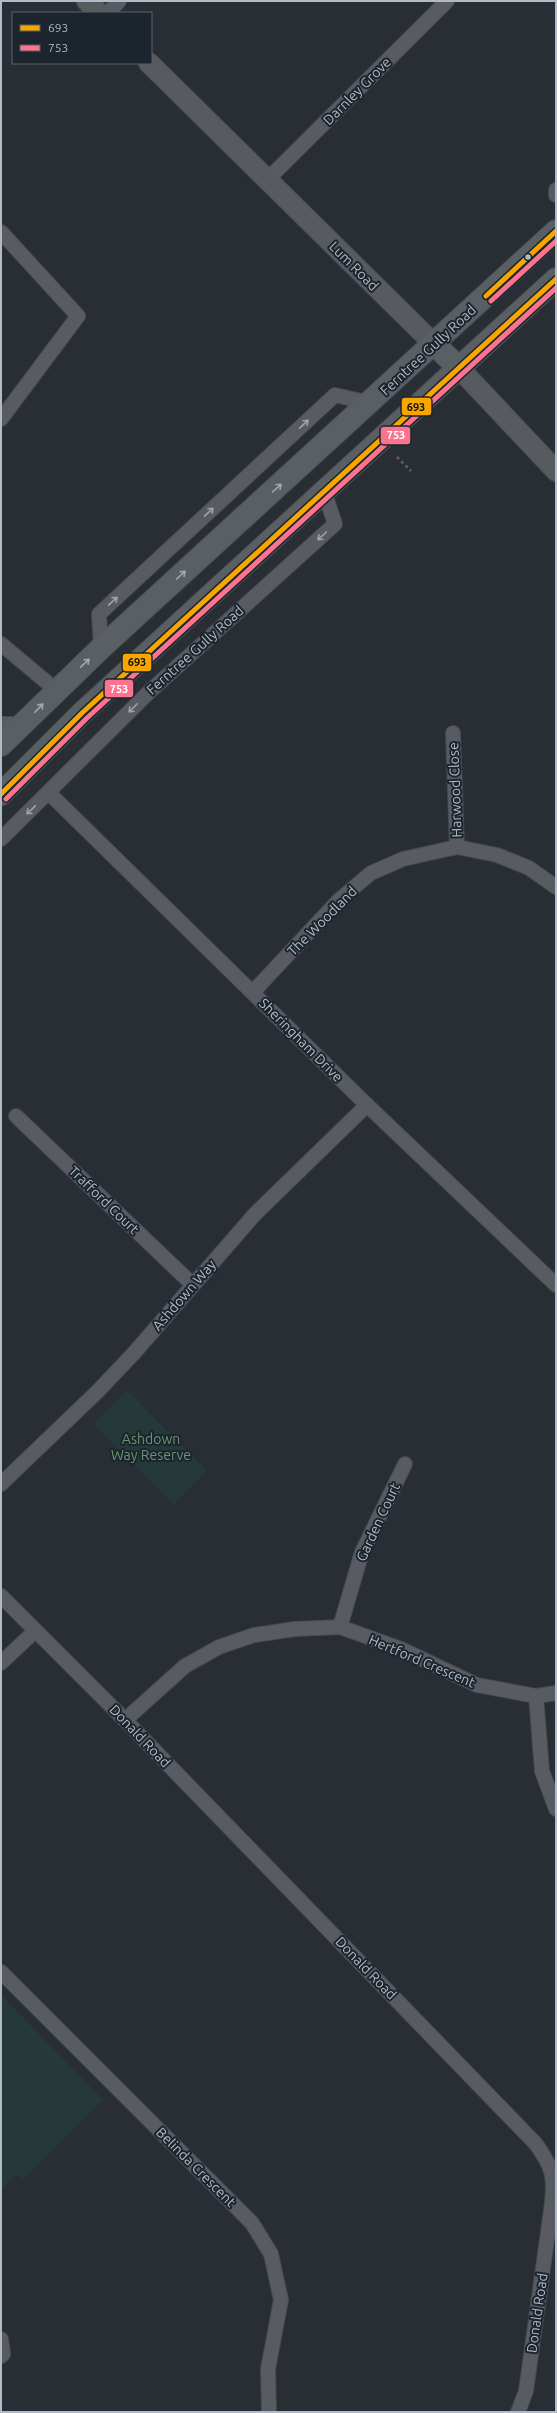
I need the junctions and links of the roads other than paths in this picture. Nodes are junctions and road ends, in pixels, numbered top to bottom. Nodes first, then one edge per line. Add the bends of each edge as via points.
1 (86, 1) edge
2 (119, 1) edge
3 (447, 1) edge
4 (98, 12) edge
5 (109, 12) edge
6 (150, 64) edge
7 (267, 180) junction
8 (556, 190) edge
9 (556, 195) edge
10 (556, 231) edge
11 (1, 232) edge
12 (556, 279) edge
13 (548, 295) edge
14 (434, 344) junction
15 (460, 369) junction
16 (370, 403) junction
17 (1, 419) edge
18 (301, 466) junction
19 (556, 471) edge
20 (324, 491) junction
21 (1, 644) edge
22 (101, 648) junction
23 (56, 690) junction
24 (82, 713) junction
25 (1, 724) edge
26 (23, 724) junction
27 (453, 733) dead end
28 (1, 745) edge
29 (49, 793) junction
30 (1, 794) edge
31 (1, 839) edge
32 (457, 847) junction
33 (556, 887) edge
34 (253, 992) junction
35 (367, 1105) junction
36 (16, 1116) dead end
37 (192, 1284) junction
38 (556, 1285) edge
39 (405, 1464) dead end
40 (1, 1484) edge
41 (1, 1596) edge
42 (340, 1627) junction
43 (35, 1631) junction
44 (1, 1663) edge
45 (556, 1693) edge
46 (536, 1696) junction
47 (125, 1720) junction
48 (556, 1808) edge
49 (1, 1972) edge
50 (555, 2180) edge
51 (1, 2339) edge
52 (1, 2356) edge
53 (269, 2412) edge
54 (518, 2412) edge

1 - 4 street
2 - 5 street
3 - 7 street, Darnley Grove
6 - 7 street, Lum Road
7 - 14 street, Lum Road
8 - 9 street
10 - 14 main road, Ferntree Gully Road
11 - 17 street via 78,316
12 - 13 main road, Ferntree Gully Road
13 - 15 main road, Ferntree Gully Road
14 - 15 main road, Lum Road
14 - 16 main road, Ferntree Gully Road
15 - 19 street, Lum Road
15 - 20 main road, Ferntree Gully Road
16 - 18 main road, Ferntree Gully Road
22 -> 16 street, Ferntree Gully Road via 99,614 335,395
18 - 20 main road
22 -> 18 main road, Ferntree Gully Road
20 - 24 main road, Ferntree Gully Road
20 -> 29 street, Ferntree Gully Road via 335,524 148,693
21 - 23 street
23 -> 22 main road, Ferntree Gully Road
23 - 24 main road
26 -> 23 main road, Ferntree Gully Road
24 - 30 main road, Ferntree Gully Road
25 - 26 street
26 - 28 main road, Ferntree Gully Road
27 - 32 street, Harwood Close
29 -> 31 street, Ferntree Gully Road
29 - 34 street, Sheringham Drive
32 - 33 street, The Woodland via 497,855 529,868
32 - 34 street, The Woodland via 403,859 371,873 339,900
34 - 35 street, Sheringham Drive
35 - 37 street, Ashdown Way via 255,1214
35 - 38 street, Sheringham Drive
36 - 37 street, Trafford Court
37 - 40 street, Ashdown Way via 108,1380
39 - 42 street, Garden Court via 362,1552
41 - 43 street, Donald Road
42 - 46 street, Hertford Crescent via 401,1649 477,1685
42 - 47 street, Hertford Crescent via 295,1628 254,1635 219,1647 185,1666
43 - 44 street
43 - 47 street, Donald Road
45 - 46 street, Hertford Crescent
46 - 48 street via 542,1771
47 - 50 street, Donald Road via 536,2144 549,2162
49 - 53 street, Belinda Crescent via 256,2229 271,2254 281,2300 268,2369
50 - 54 street, Donald Road via 526,2391
51 - 52 street

